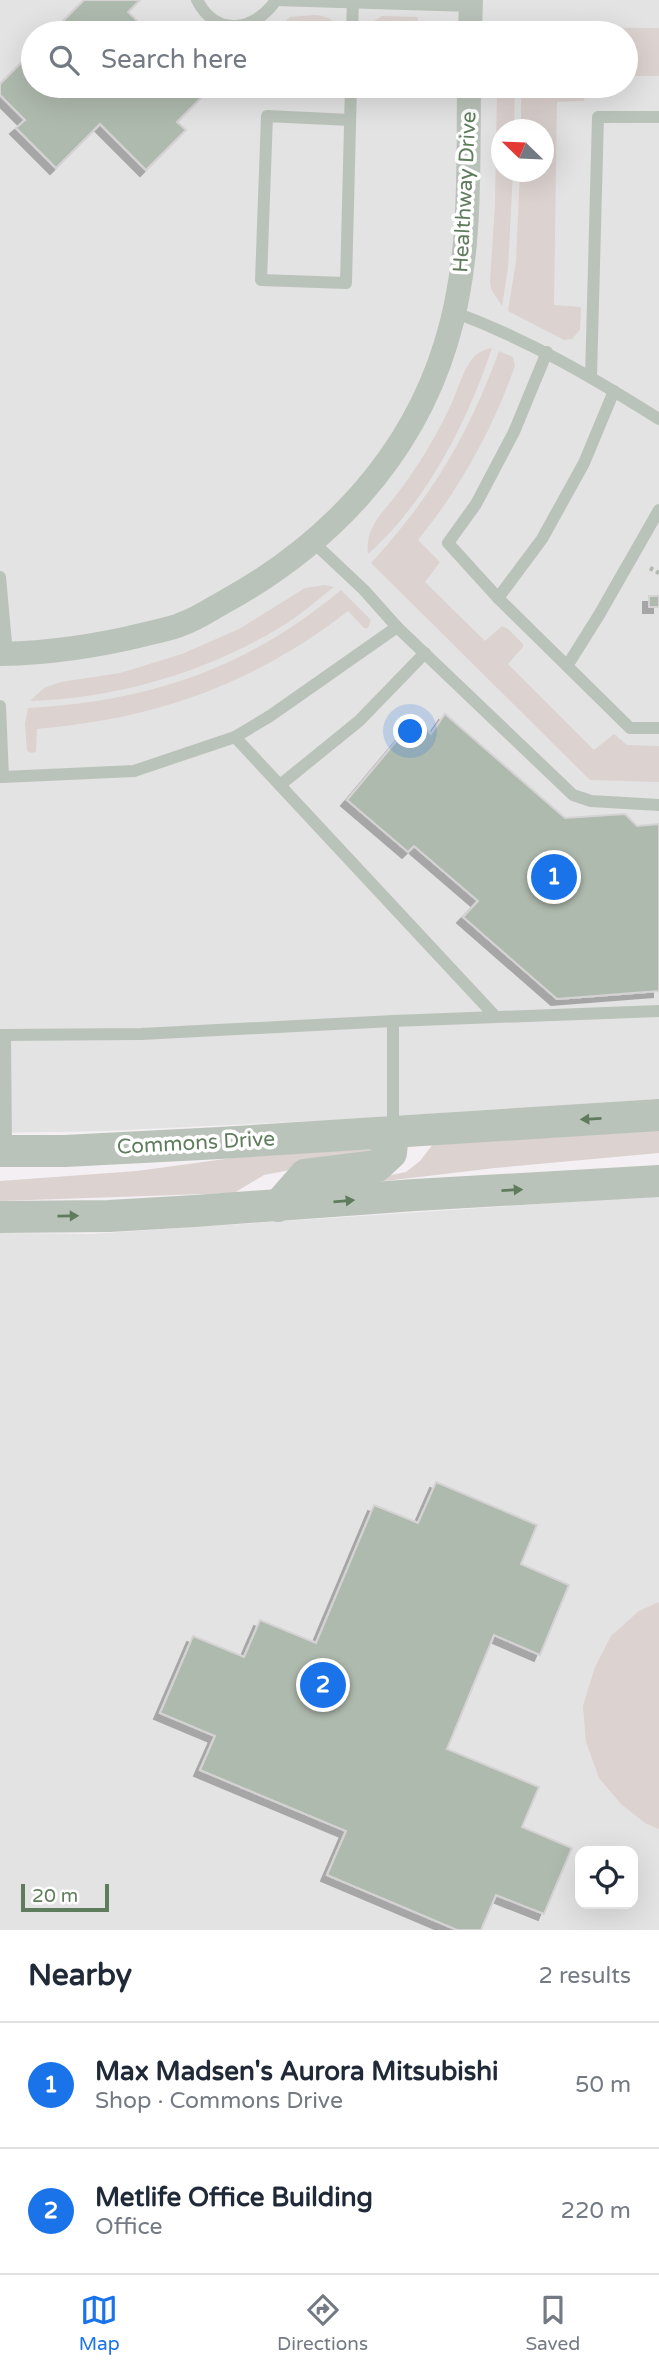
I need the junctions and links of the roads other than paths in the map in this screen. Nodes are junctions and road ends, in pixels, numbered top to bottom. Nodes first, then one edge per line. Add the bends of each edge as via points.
1 (197, 0) edge
2 (276, 0) edge
3 (353, 1) edge
4 (471, 3) edge
5 (215, 21) edge
6 (256, 21) edge
7 (352, 21) edge
8 (470, 21) edge
9 (351, 98) edge
10 (469, 98) edge
11 (659, 117) edge
12 (350, 120) junction
13 (454, 312) junction
14 (547, 352) junction
15 (591, 377) junction
16 (614, 391) junction
17 (659, 419) edge
18 (659, 510) edge
19 (313, 542) junction
20 (0, 577) edge
21 (498, 598) junction
22 (397, 626) junction
23 (425, 653) junction
24 (3, 654) edge
25 (566, 666) junction
26 (0, 706) edge
27 (659, 729) edge
28 (235, 737) junction
29 (1, 777) edge
30 (280, 785) junction
31 (659, 805) edge
32 (659, 1011) edge
33 (496, 1017) junction
34 (393, 1021) junction
35 (2, 1035) edge
36 (659, 1115) edge
37 (393, 1132) junction
38 (3, 1151) edge
39 (659, 1181) edge
40 (278, 1206) junction
41 (0, 1217) edge

1 - 5 lane
2 - 3 lane
2 - 6 lane
3 - 4 lane
3 - 7 lane
4 - 8 street
9 - 12 lane
10 - 13 street, Healthway Drive via 467,232
11 - 15 lane via 598,117
12 - 12 lane via 346,283 261,280 267,116
13 - 14 lane
13 - 19 street, Healthway Drive via 431,382 397,447 348,510
14 - 15 lane
14 - 21 lane via 514,432 476,504 448,544
15 - 16 lane
16 - 17 lane
16 - 21 lane via 584,463 548,528
18 - 25 lane
19 - 22 lane
19 - 24 street, Healthway Drive via 256,584 183,624 84,648
20 - 24 lane
21 - 25 lane
22 - 23 lane
22 - 28 lane
23 - 30 lane via 359,721
23 - 31 lane via 573,795 592,801
25 - 27 lane via 630,728
26 - 29 lane
28 - 29 lane via 134,771
28 - 30 lane
30 - 33 lane
32 - 33 lane
33 - 34 lane
34 - 35 lane via 141,1034
34 - 37 lane
35 - 38 lane
36 -> 37 street, Commons Drive
37 - 38 street, Commons Drive
37 - 40 street via 391,1153 377,1166 305,1175
40 -> 39 street
41 -> 40 street

